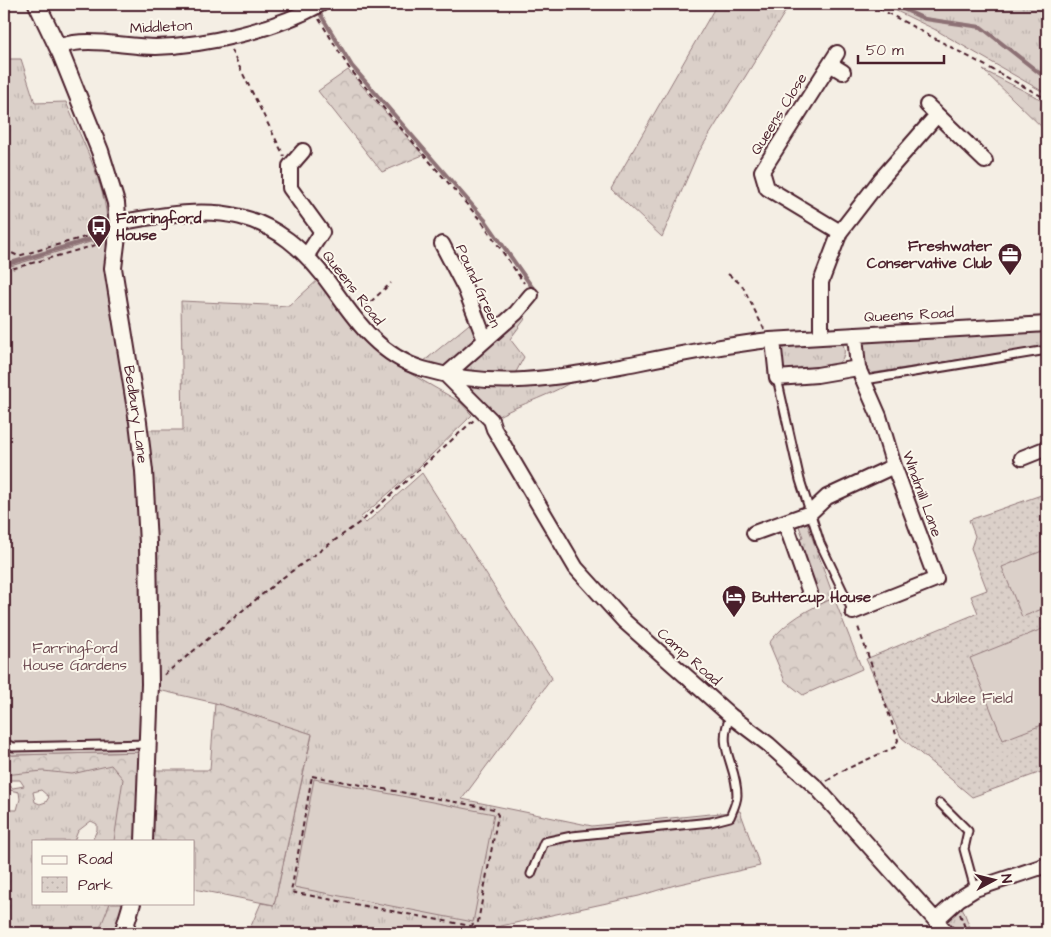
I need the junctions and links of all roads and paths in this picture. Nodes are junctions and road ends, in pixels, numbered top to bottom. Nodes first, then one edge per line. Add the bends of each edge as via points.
1 (37, 4) edge
2 (871, 4) edge
3 (317, 6) edge
4 (225, 37) junction
5 (57, 47) junction
6 (843, 72) dead end
7 (1047, 100) edge
8 (927, 105) dead end
9 (937, 116) junction
10 (303, 151) dead end
11 (985, 161) dead end
12 (290, 166) junction
13 (118, 223) junction
14 (840, 232) junction
15 (117, 240) junction
16 (96, 244) junction
17 (442, 244) dead end
18 (4, 249) edge
19 (307, 256) junction
20 (4, 271) edge
21 (728, 274) dead end
22 (391, 283) dead end
23 (531, 294) joint
24 (353, 319) junction
25 (1046, 326) edge
26 (855, 335) junction
27 (820, 336) junction
28 (485, 340) junction
29 (772, 340) junction
30 (1041, 351) dead end
31 (862, 374) junction
32 (446, 375) junction
33 (777, 378) junction
34 (484, 412) junction
35 (1047, 448) edge
36 (1022, 458) dead end
37 (894, 466) junction
38 (810, 513) junction
39 (785, 522) junction
40 (754, 533) dead end
41 (810, 593) dead end
42 (853, 612) junction
43 (150, 684) junction
44 (731, 716) junction
45 (4, 743) edge
46 (149, 744) junction
47 (817, 788) junction
48 (940, 803) dead end
49 (496, 825) joint
50 (144, 840) edge
51 (1047, 865) edge
52 (531, 874) dead end
53 (975, 889) junction
54 (956, 902) junction
55 (132, 904) edge
56 (936, 920) junction
57 (123, 933) edge
58 (947, 933) edge
59 (967, 933) edge

1 - 5 street, Bedbury Lane
2 - 7 path
3 - 4 street, Middleton via 296,17
3 - 23 path via 349,68 482,222
4 - 5 street, Middleton via 156,46 82,41
4 - 12 path
5 - 13 street, Bedbury Lane via 100,151 116,203
6 - 14 street, Queens Close via 833,58 762,171 767,188
8 - 9 street
9 - 11 street
9 - 14 street
10 - 12 street
12 - 19 street via 290,188 322,232
13 - 15 street, Bedbury Lane
13 - 19 street, Queens Road via 201,211 223,213 244,217 269,228
14 - 27 street via 821,282
15 - 16 path
15 - 43 street, Bedbury Lane via 113,268 144,471
16 - 18 path via 92,235 18,256
16 - 20 path
17 - 28 street, Pound Green via 465,288
19 - 24 street, Queens Road
21 - 29 path via 742,285
22 - 24 path
23 - 28 street, Pound Green via 516,313
24 - 32 street, Queens Road via 379,346 401,361
25 - 26 street, Queens Road
26 - 27 street, Queens Road
26 - 31 street, Windmill Lane
27 - 29 street, Queens Road
28 - 32 street, Pound Green
29 - 32 street, Queens Road via 729,345 582,375 517,382
29 - 33 street
30 - 31 lane
31 - 33 street
31 - 37 street, Windmill Lane
32 - 34 street, Camp Road
33 - 38 lane
34 - 43 path via 363,520 281,579 154,684
34 - 44 street, Camp Road via 576,568 624,621
35 - 36 street
37 - 38 street via 827,496
37 - 42 street, Windmill Lane via 936,579
38 - 39 street
38 - 42 lane via 820,543
39 - 40 street
39 - 41 street
42 - 47 path via 898,740 895,747 842,771
43 - 46 street, Bedbury Lane
44 - 47 street, Camp Road
44 - 52 lane via 724,728 724,742 737,795 730,817 544,842
45 - 46 lane via 13,747
46 - 50 street, Bedbury Lane
47 - 56 street, Camp Road
48 - 53 lane via 968,831 964,849
49 - 49 path via 498,815 494,809 312,776 291,892 471,926 478,922
51 - 53 street
53 - 54 street
54 - 56 street
54 - 59 path
55 - 57 street
56 - 58 street, Camp Road

